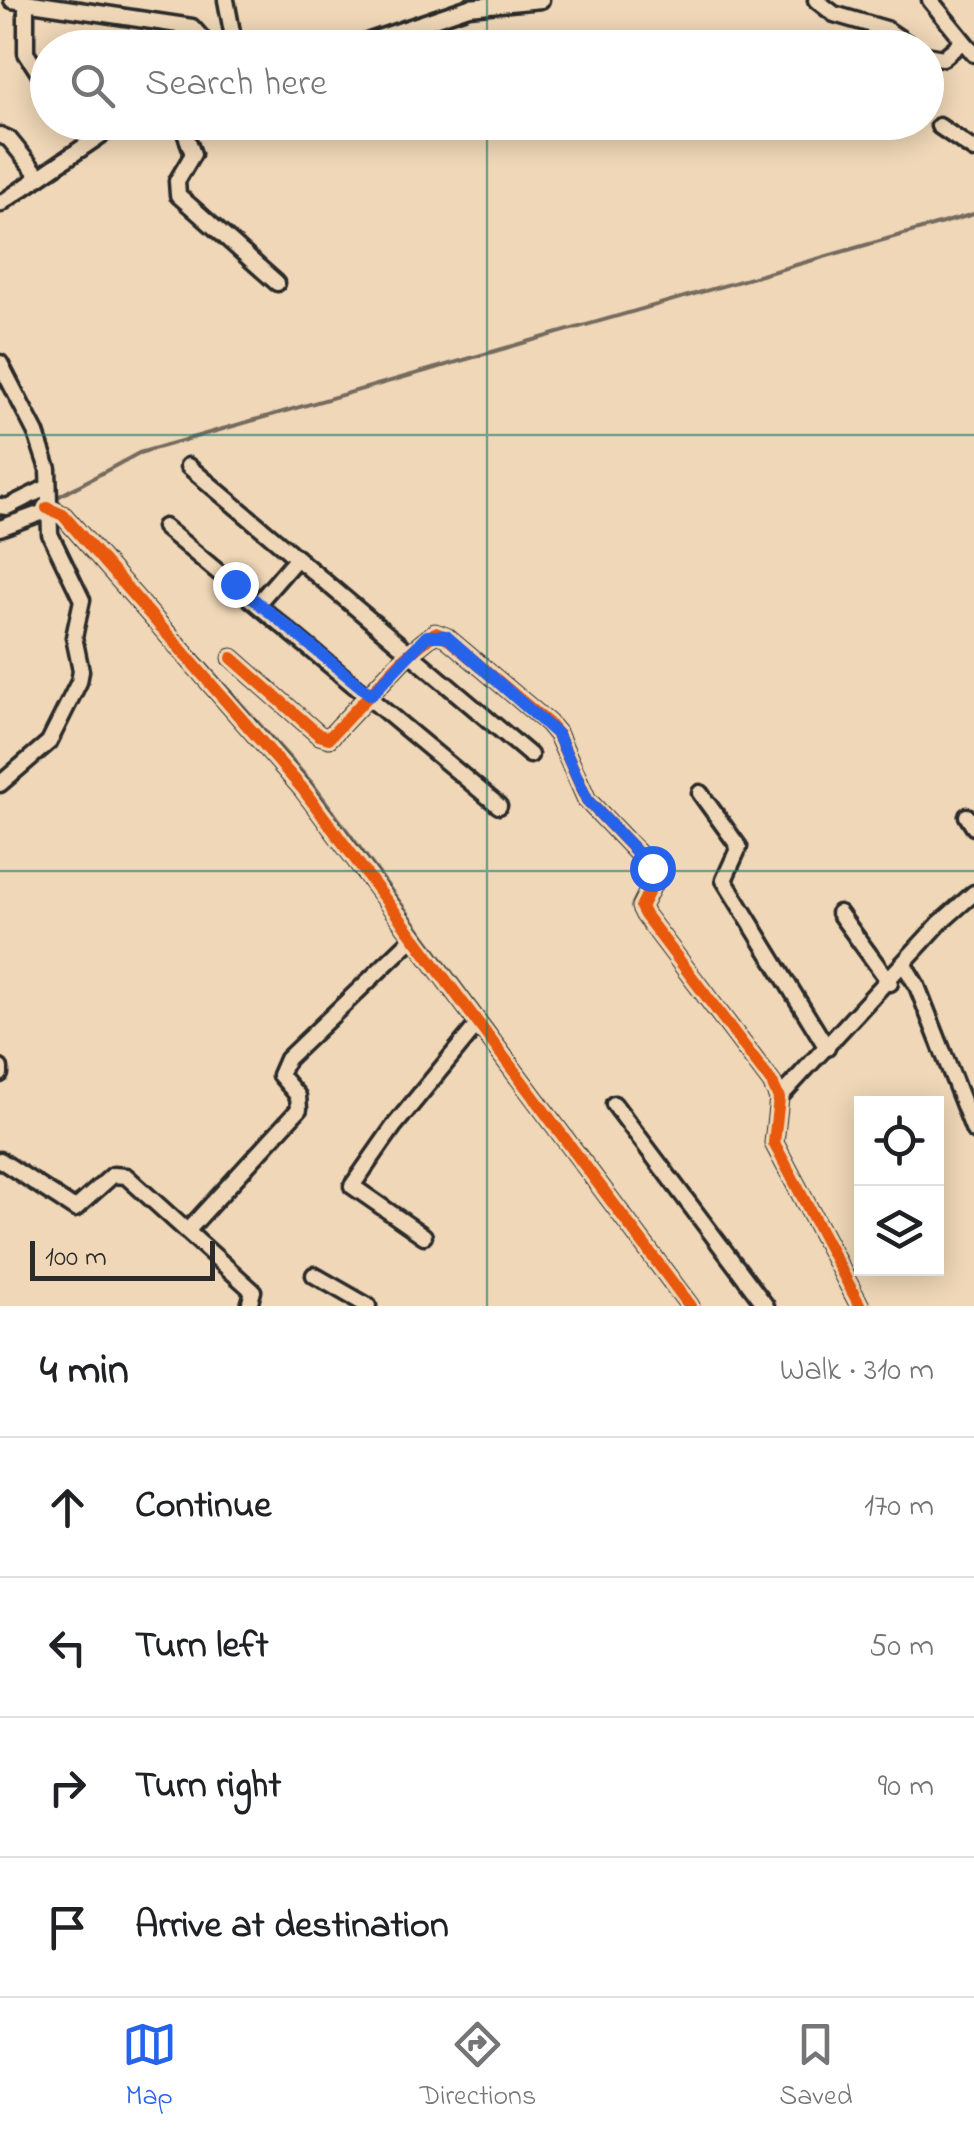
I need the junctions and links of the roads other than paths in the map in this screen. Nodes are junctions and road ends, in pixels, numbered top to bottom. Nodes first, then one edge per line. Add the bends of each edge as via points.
1 (541, 0) edge
2 (816, 0) edge
3 (930, 0) edge
4 (19, 1) edge
5 (227, 1) edge
6 (51, 2) edge
7 (195, 30) edge
8 (232, 30) edge
9 (400, 30) edge
10 (889, 30) edge
11 (962, 42) junction
12 (974, 54) edge
13 (944, 56) edge
14 (30, 59) edge
15 (944, 129) edge
16 (0, 136) edge
17 (90, 140) edge
18 (188, 140) edge
19 (974, 150) edge
20 (38, 176) junction
21 (0, 204) edge
22 (277, 284) dead end
23 (0, 363) edge
24 (188, 466) dead end
25 (47, 501) junction
26 (0, 506) edge
27 (164, 527) dead end
28 (0, 528) edge
29 (297, 558) junction
30 (258, 603) junction
31 (409, 654) junction
32 (232, 658) dead end
33 (371, 695) junction
34 (530, 756) dead end
35 (0, 784) edge
36 (700, 793) dead end
37 (499, 806) dead end
38 (974, 893) edge
39 (839, 913) dead end
40 (413, 938) junction
41 (905, 966) junction
42 (890, 983) junction
43 (477, 1024) junction
44 (828, 1048) junction
45 (779, 1098) junction
46 (614, 1104) dead end
47 (974, 1130) edge
48 (0, 1160) edge
49 (189, 1228) junction
50 (424, 1236) dead end
51 (314, 1275) dead end
52 (249, 1306) edge
53 (368, 1306) edge
54 (690, 1306) edge
55 (766, 1306) edge
56 (860, 1306) edge

1 - 9 street via 469,6
2 - 10 street via 834,14
3 - 11 street
4 - 6 street
4 - 14 street
5 - 8 street
6 - 7 street
11 - 12 street
11 - 13 street
15 - 19 street
16 - 20 street
17 - 20 street
18 - 22 street via 193,154 177,182 178,194
20 - 21 street
23 - 25 street via 36,432 48,469
24 - 29 street
25 - 26 street
25 - 28 street
25 - 35 street via 50,534 82,596 74,637 81,677 49,742
25 - 40 street via 302,788
27 - 30 street
29 - 30 street
29 - 31 street
30 - 33 street
31 - 33 street
31 - 34 street
31 - 45 street via 427,636 446,636 558,735 587,800 655,874 642,911
32 - 33 street via 324,738 338,734
33 - 37 street
36 - 44 street via 739,847 724,880
38 - 41 street
39 - 42 street
40 - 43 street
40 - 49 street via 287,1058 280,1075 300,1109
41 - 42 street
41 - 47 street
42 - 44 street
43 - 50 street via 352,1186
43 - 54 street
44 - 45 street
45 - 56 street via 774,1144
46 - 55 street
48 - 49 street via 75,1210 119,1173
49 - 52 street via 254,1291
51 - 53 street

